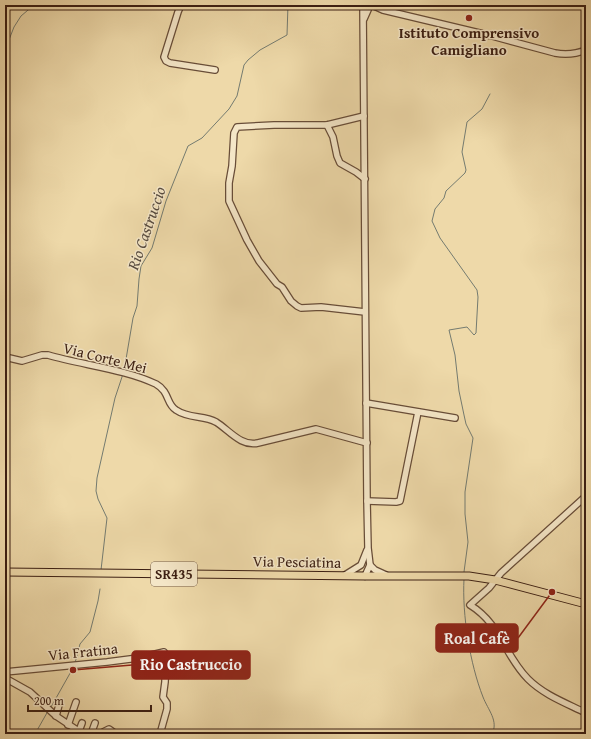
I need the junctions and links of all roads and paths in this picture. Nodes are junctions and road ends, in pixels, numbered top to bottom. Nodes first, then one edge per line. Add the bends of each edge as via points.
1 (181, 5) edge
2 (368, 7) edge
3 (586, 50) edge
4 (215, 70) dead end
5 (364, 116) junction
6 (327, 125) junction
7 (365, 179) junction
8 (365, 312) junction
9 (5, 357) edge
10 (366, 403) junction
11 (418, 412) junction
12 (455, 418) dead end
13 (367, 442) junction
14 (586, 496) edge
15 (367, 501) junction
16 (368, 548) junction
17 (361, 565) junction
18 (370, 565) junction
19 (5, 572) edge
20 (344, 576) junction
21 (365, 576) junction
22 (388, 576) junction
23 (495, 580) junction
24 (586, 604) edge
25 (5, 672) edge
26 (5, 678) edge
27 (76, 702) dead end
28 (60, 705) dead end
29 (51, 712) junction
30 (586, 713) edge
31 (82, 723) dead end
32 (95, 723) dead end
33 (68, 724) junction
34 (81, 733) edge
35 (91, 734) edge
36 (102, 734) edge
37 (116, 734) edge
38 (160, 734) edge

1 - 4 street via 164,57 166,61
2 - 3 street via 555,53
2 - 5 street via 363,22
5 - 6 street
5 - 7 street
6 - 7 street via 333,136 340,163
6 - 8 street via 237,127 234,133 229,201 246,240 259,261 297,306
7 - 8 street
8 - 10 street
9 - 13 street, Via Corte Mei via 22,361 42,355 48,356 124,373 150,382 164,389 175,410 191,416 208,418 247,443 255,444 316,429
10 - 11 street
10 - 13 street
11 - 12 street
11 - 15 street via 400,501
13 - 15 street
14 - 23 street
15 - 16 street
16 - 17 street
16 - 18 street
17 - 20 street
17 - 21 street
18 - 21 street
18 - 22 street
19 - 20 main road, Via Pesciatina / SR435
20 - 21 main road, Via Pesciatina / SR435
21 - 22 main road, Via Pesciatina / SR435
22 - 23 main road, Via Pesciatina / SR435 via 464,576
23 - 24 main road, Via Pesciatina / SR435
23 - 30 street via 470,605 486,617 498,632 510,655 527,678 541,690
25 - 38 street, Via Fratina via 138,658 164,652 166,655 163,697 167,709
26 - 29 street via 30,692
27 - 33 street
28 - 29 street
29 - 33 street
31 - 34 street
32 - 35 street
33 - 34 street
36 - 37 street via 109,729

